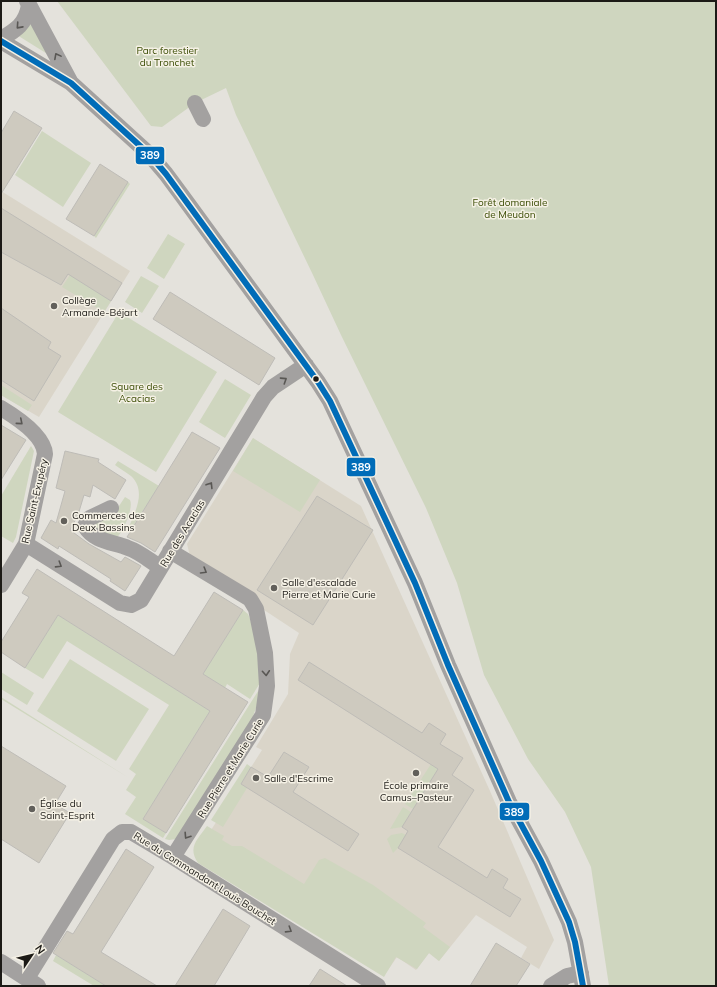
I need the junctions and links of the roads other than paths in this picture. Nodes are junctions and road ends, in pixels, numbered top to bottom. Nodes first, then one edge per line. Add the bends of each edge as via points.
1 (28, 3) edge
2 (1, 40) edge
3 (71, 83) junction
4 (195, 103) dead end
5 (203, 119) dead end
6 (306, 365) junction
7 (1, 408) edge
8 (111, 508) dead end
9 (26, 544) junction
10 (170, 551) junction
11 (160, 567) junction
12 (1, 585) edge
13 (174, 857) junction
14 (2, 964) edge
15 (582, 980) edge
16 (32, 982) edge
17 (378, 986) edge
18 (551, 986) edge

1 -> 2 street via 27,17 16,30
3 -> 1 street
2 - 3 street
3 - 6 street via 149,154 166,174
4 - 5 street
10 -> 6 street, Rue des Acacias via 268,392
6 - 15 street via 339,419 412,576 448,665 510,802 541,861 575,942
7 -> 9 street, Rue Saint-Exupéry via 39,437 45,448
8 - 11 street via 90,518 86,526 88,530 107,543 129,548
9 -> 11 street, Rue des Acacias via 120,603 131,605 141,600
9 - 12 street, Rue Saint-Exupéry
10 - 11 street, Rue des Acacias
10 -> 13 street, Rue Pierre et Marie Curie via 250,599 256,609 265,653 267,686 263,715
13 - 16 street, Rue du Commandant Louis Bouchet via 131,832 122,832 113,839 62,920
13 -> 17 street, Rue du Commandant Louis Bouchet
14 - 16 street
15 - 18 street via 567,976

